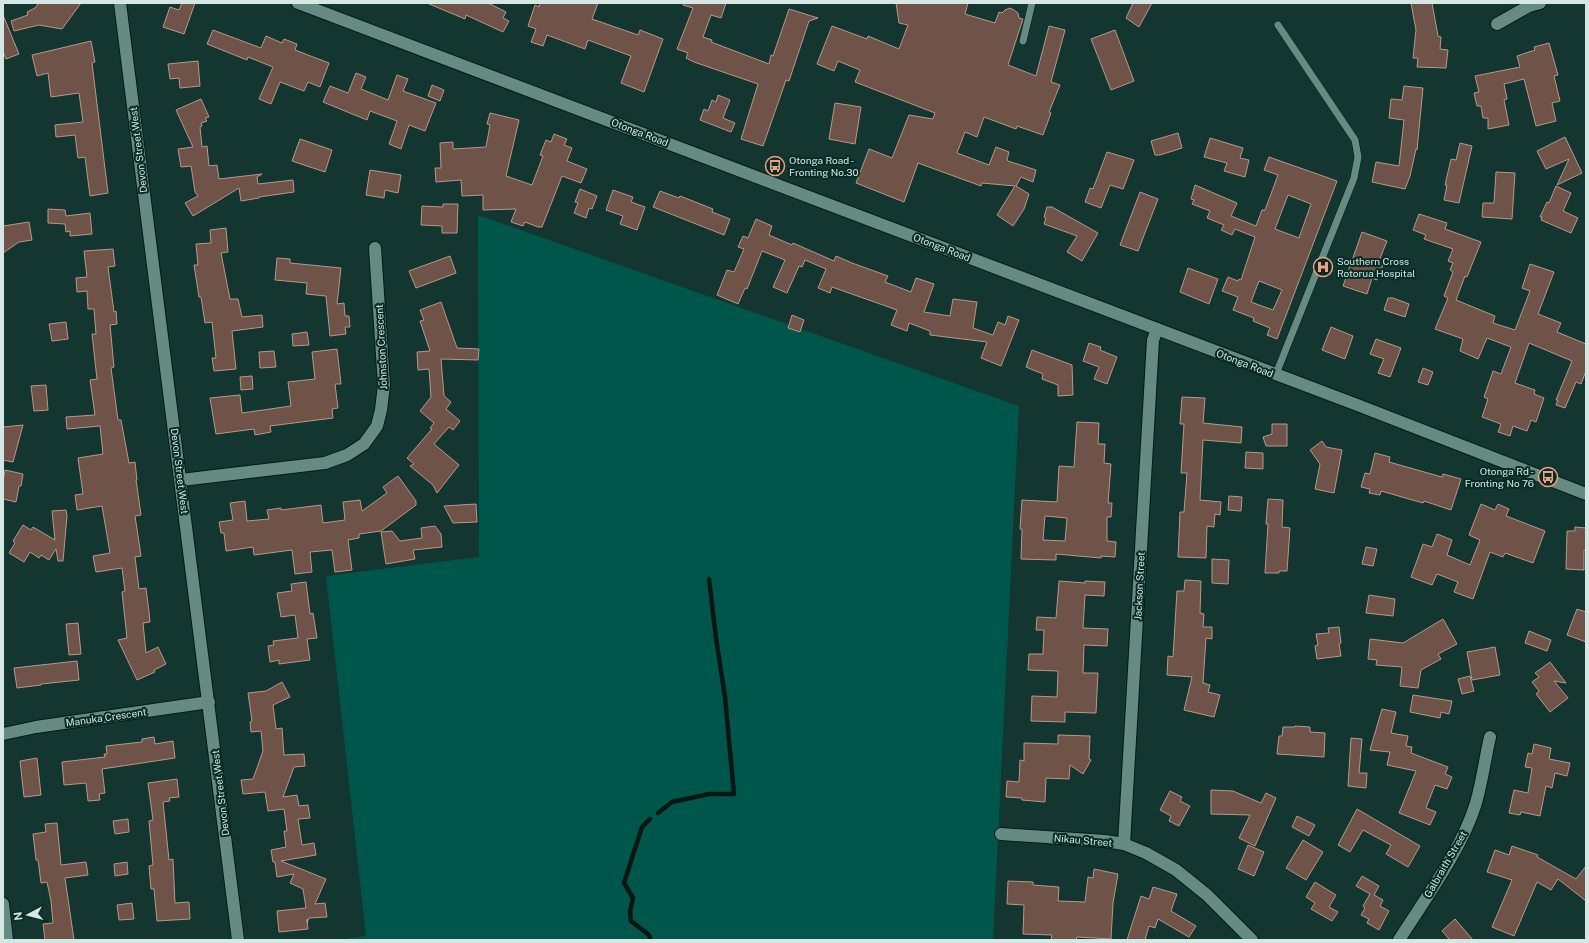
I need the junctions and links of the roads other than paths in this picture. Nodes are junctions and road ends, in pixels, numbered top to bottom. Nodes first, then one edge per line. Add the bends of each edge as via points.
1 (120, 3) edge
2 (298, 3) edge
3 (1032, 3) edge
4 (1540, 3) edge
5 (1497, 24) dead end
6 (1278, 25) dead end
7 (1023, 42) dead end
8 (375, 248) dead end
9 (1157, 329) junction
10 (1276, 374) junction
11 (181, 480) junction
12 (1586, 494) edge
13 (209, 702) junction
14 (3, 734) edge
15 (1490, 737) dead end
16 (1001, 834) dead end
17 (1124, 844) junction
18 (3, 904) edge
19 (7, 940) edge
20 (238, 940) edge
21 (1251, 940) edge
22 (1399, 940) edge

1 - 11 street, Devon Street West
2 - 9 street, Otonga Road
3 - 7 lane
4 - 5 street via 1529,6
6 - 10 lane via 1355,140 1358,157 1354,178
8 - 11 street, Johnston Crescent via 384,385 377,426 364,444 347,455 325,463
9 - 10 street, Otonga Road
9 - 17 street, Jackson Street via 1153,340
10 - 12 street, Otonga Road
11 - 13 street, Devon Street West
13 - 14 street, Manuka Crescent
13 - 20 street, Devon Street West
15 - 22 street, Galbraith Street via 1476,803 1466,826 1453,853
16 - 17 street, Nikau Street
17 - 21 street, Nikau Street via 1176,870 1207,895
18 - 19 street

